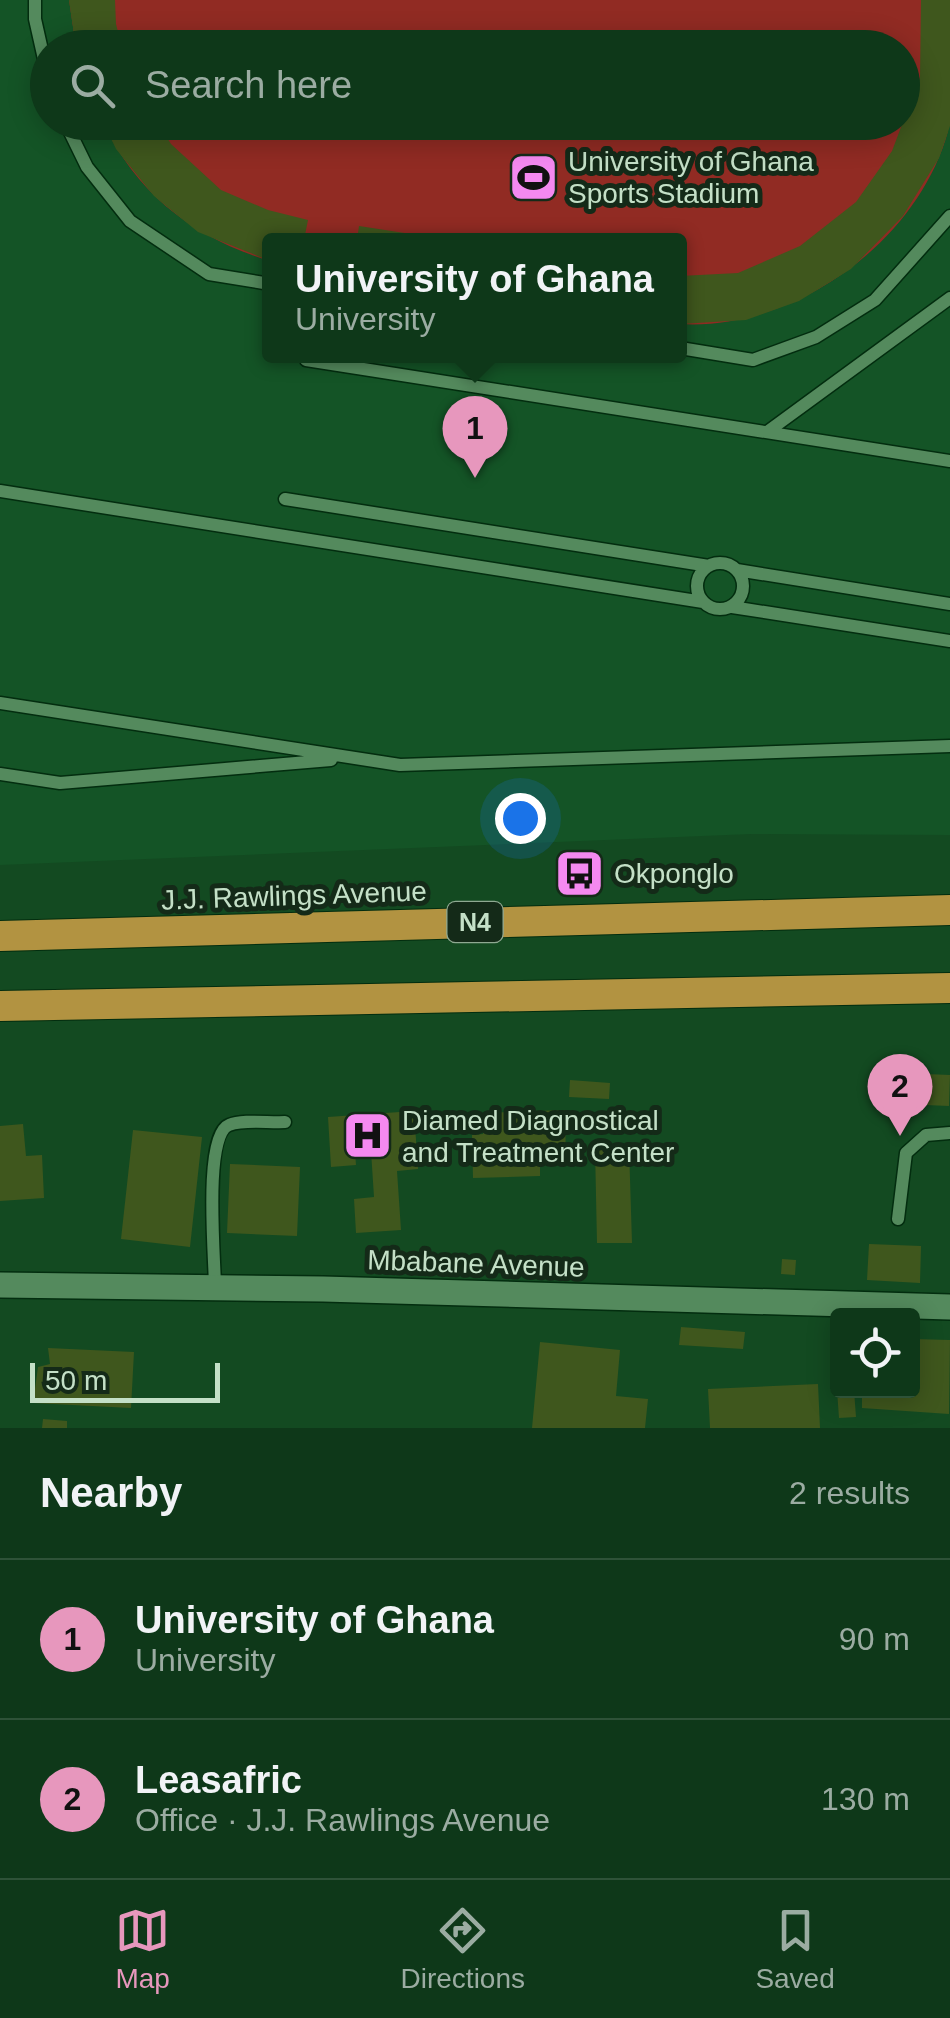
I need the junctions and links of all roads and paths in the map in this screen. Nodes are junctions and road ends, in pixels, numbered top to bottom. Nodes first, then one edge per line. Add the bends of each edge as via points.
1 (35, 0) edge
2 (37, 30) edge
3 (74, 140) edge
4 (949, 221) edge
5 (262, 283) edge
6 (950, 298) edge
7 (687, 349) edge
8 (325, 363) edge
9 (767, 432) junction
10 (950, 461) edge
11 (0, 492) edge
12 (284, 500) dead end
13 (709, 566) junction
14 (738, 570) junction
15 (703, 602) junction
16 (950, 604) edge
17 (732, 607) junction
18 (950, 640) edge
19 (0, 703) edge
20 (950, 746) edge
21 (352, 758) junction
22 (0, 774) edge
23 (950, 910) edge
24 (0, 936) edge
25 (950, 988) edge
26 (0, 1006) edge
27 (285, 1122) dead end
28 (950, 1133) edge
29 (898, 1218) dead end
30 (0, 1284) edge
31 (215, 1288) junction
32 (950, 1307) edge

1 - 2 lane
3 - 5 lane via 87,168 130,220 209,274
4 - 7 lane via 875,300 816,337 753,360
6 - 9 lane
8 - 9 lane
9 - 10 lane
11 - 15 lane
12 - 13 lane
13 - 14 lane via 724,563
13 - 15 lane via 698,578
14 - 16 lane
14 - 17 lane via 744,586
15 - 17 lane via 717,610
17 - 18 lane
19 - 21 lane
20 - 21 lane via 400,765
21 - 22 lane via 60,783
23 - 24 highway, J.J. Rawlings Avenue / N4
25 - 26 highway
27 - 31 lane via 228,1125 218,1134
28 - 29 lane via 926,1135 906,1153
30 - 31 street, Mbabane Avenue
31 - 32 street, Mbabane Avenue

